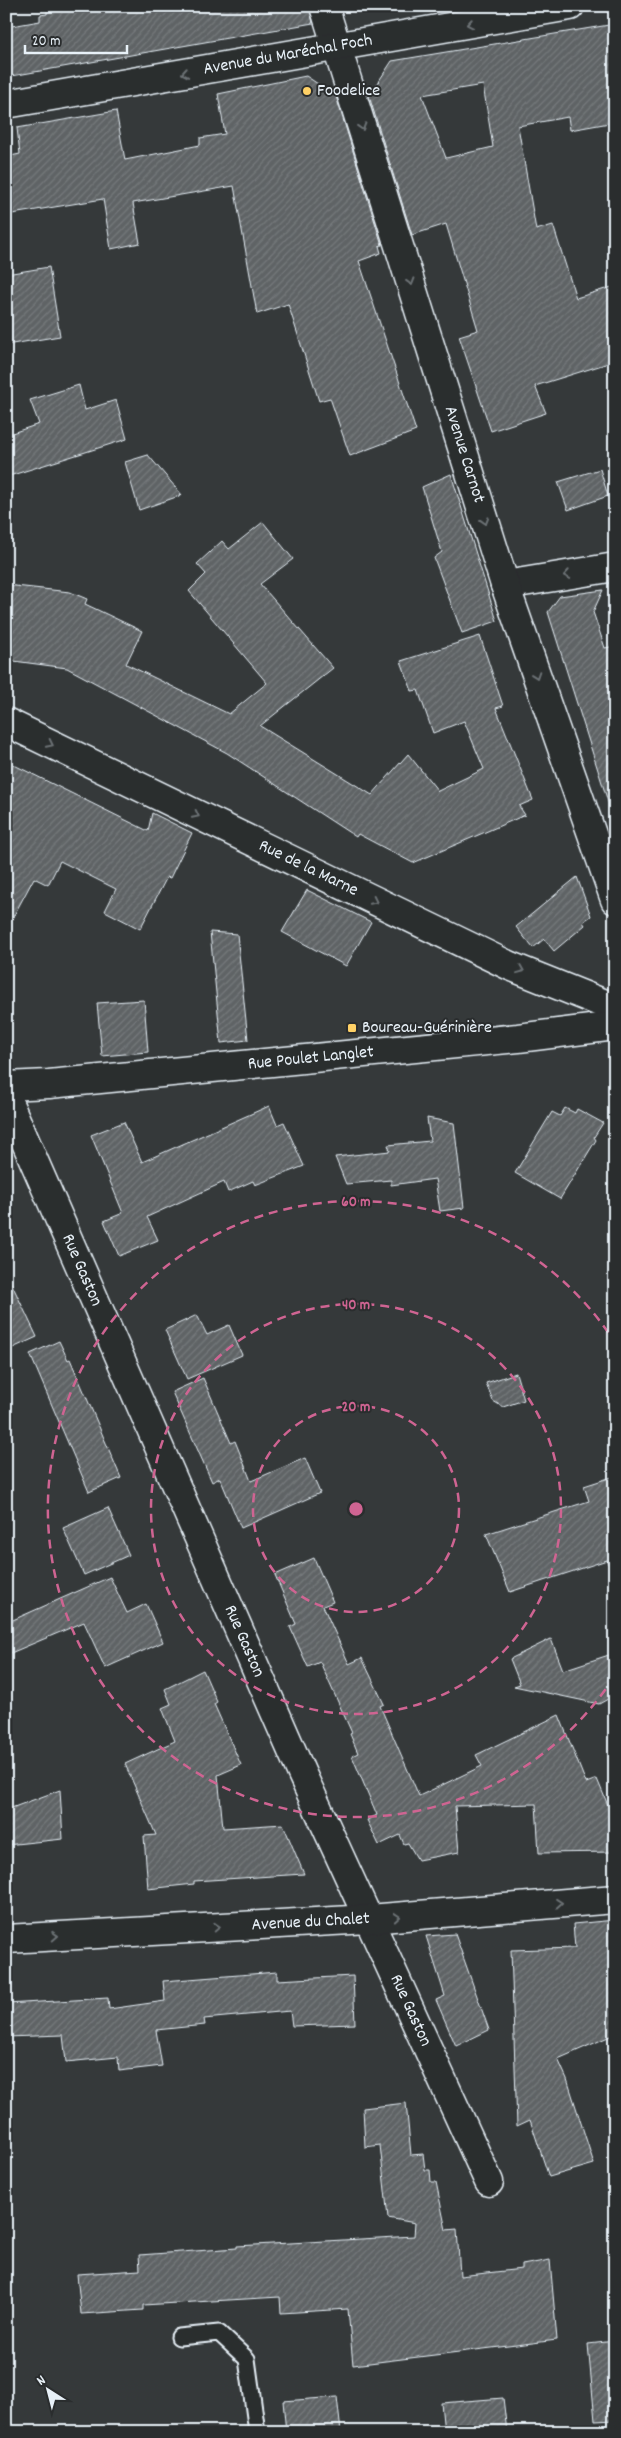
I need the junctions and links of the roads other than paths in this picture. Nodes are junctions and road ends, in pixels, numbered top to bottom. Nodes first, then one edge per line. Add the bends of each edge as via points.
1 (324, 6) edge
2 (570, 6) edge
3 (337, 47) junction
4 (6, 104) edge
5 (615, 567) edge
6 (505, 585) junction
7 (6, 722) edge
8 (615, 900) edge
9 (615, 1008) edge
10 (615, 1026) edge
11 (6, 1086) edge
12 (6, 1097) edge
13 (615, 1899) edge
14 (368, 1919) junction
15 (6, 1939) edge
16 (489, 2182) dead end
17 (179, 2337) dead end
18 (258, 2432) edge

1 - 3 street, Avenue Carnot
2 -> 3 street, Avenue du Maréchal Foch
3 -> 4 street, Avenue du Maréchal Foch
3 -> 6 street, Avenue Carnot
5 -> 6 street
6 -> 8 street, Avenue Carnot
7 -> 9 street, Rue de la Marne via 510,966
10 - 11 street, Rue Poulet Langlet
12 - 14 street, Rue Gaston
14 -> 13 street, Avenue du Chalet
15 -> 14 street, Avenue du Chalet
14 - 16 street, Rue Gaston
17 - 18 lane via 219,2333 247,2358

